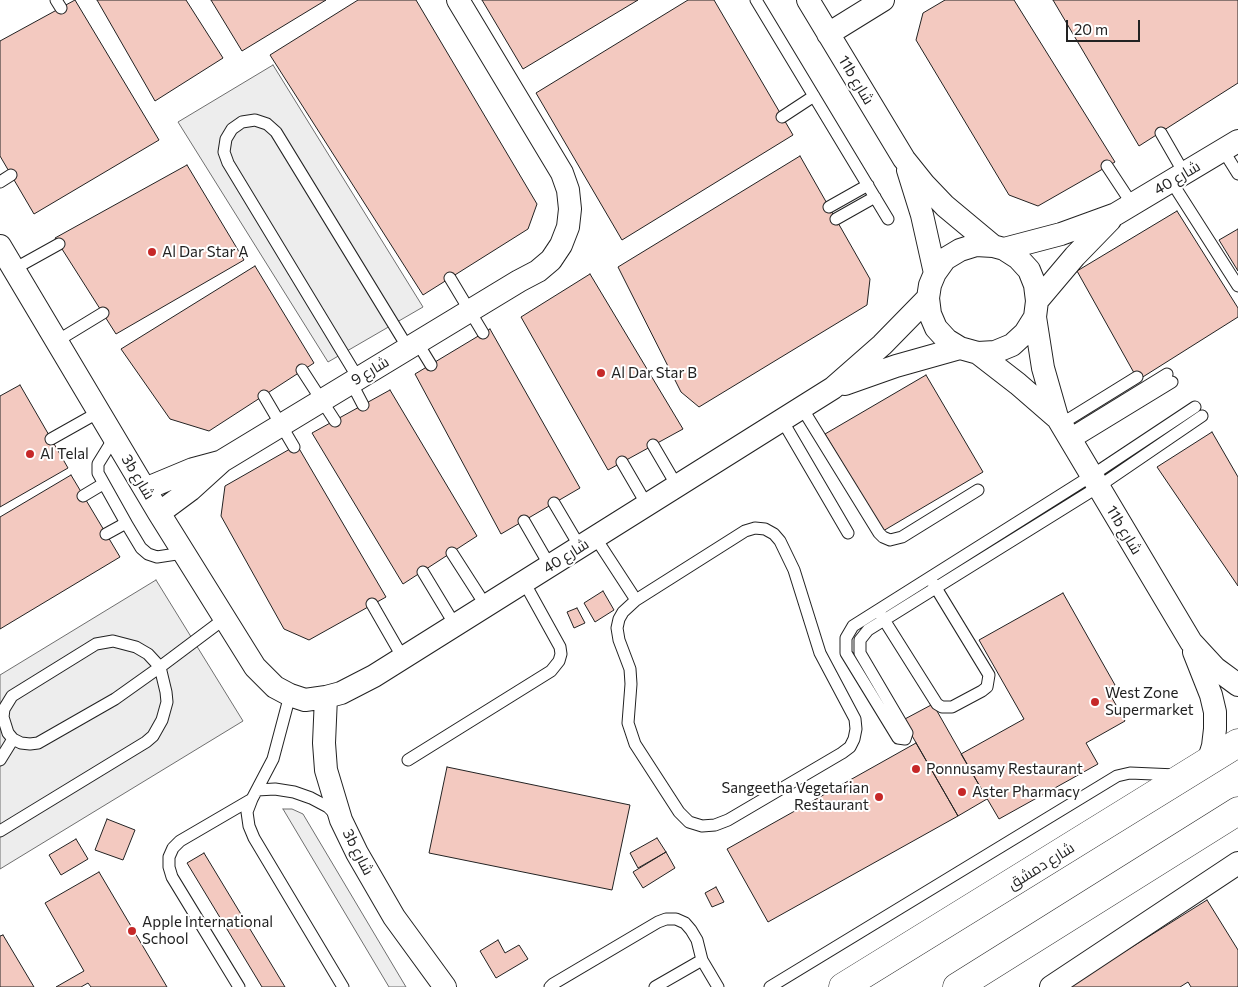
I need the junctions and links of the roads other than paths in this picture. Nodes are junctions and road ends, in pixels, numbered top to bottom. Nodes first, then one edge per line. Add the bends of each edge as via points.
1 (458, 0) edge
2 (756, 0) edge
3 (808, 0) edge
4 (883, 0) edge
5 (828, 34) junction
6 (814, 96) junction
7 (782, 117) dead end
8 (1161, 133) dead end
9 (1231, 145) edge
10 (904, 159) junction
11 (1107, 166) dead end
12 (1238, 174) edge
13 (11, 175) dead end
14 (1178, 177) junction
15 (0, 182) edge
16 (868, 185) junction
17 (875, 197) junction
18 (829, 207) dead end
19 (1124, 209) junction
20 (836, 219) dead end
21 (888, 219) dead end
22 (59, 244) dead end
23 (0, 246) edge
24 (999, 247) junction
25 (14, 269) junction
26 (935, 272) junction
27 (450, 278) dead end
28 (1238, 286) edge
29 (928, 298) junction
30 (1036, 309) junction
31 (470, 310) junction
32 (103, 313) dead end
33 (483, 333) dead end
34 (57, 341) junction
35 (412, 345) junction
36 (969, 351) junction
37 (431, 364) dead end
38 (302, 370) dead end
39 (1137, 377) dead end
40 (1169, 378) dead end
41 (354, 380) junction
42 (833, 388) junction
43 (264, 396) dead end
44 (322, 400) junction
45 (363, 405) dead end
46 (1195, 407) dead end
47 (802, 408) junction
48 (99, 412) junction
49 (1202, 416) dead end
50 (782, 420) junction
51 (335, 421) dead end
52 (282, 425) junction
53 (1065, 430) junction
54 (114, 438) junction
55 (51, 439) dead end
56 (653, 445) dead end
57 (294, 447) dead end
58 (222, 461) junction
59 (622, 462) dead end
60 (1094, 481) junction
61 (103, 484) junction
62 (677, 486) junction
63 (145, 490) junction
64 (978, 490) dead end
65 (83, 496) dead end
66 (554, 503) dead end
67 (647, 505) junction
68 (159, 513) junction
69 (524, 521) dead end
70 (126, 523) junction
71 (848, 533) dead end
72 (106, 534) dead end
73 (588, 542) junction
74 (183, 553) junction
75 (452, 553) dead end
76 (550, 566) junction
77 (423, 572) dead end
78 (929, 578) junction
79 (524, 582) junction
80 (936, 587) junction
81 (636, 600) junction
82 (372, 604) dead end
83 (486, 606) junction
84 (878, 610) junction
85 (224, 619) junction
86 (884, 620) junction
87 (455, 625) junction
88 (1191, 642) junction
89 (404, 658) junction
90 (160, 668) junction
91 (1238, 685) edge
92 (290, 695) junction
93 (326, 697) junction
94 (13, 739) junction
95 (1238, 743) edge
96 (0, 760) edge
97 (408, 760) dead end
98 (1198, 769) junction
99 (254, 795) junction
100 (1238, 811) edge
101 (341, 820) junction
102 (0, 831) edge
103 (1238, 863) edge
104 (702, 960) junction
105 (443, 986) edge
106 (239, 987) edge
107 (343, 987) edge
108 (550, 987) edge
109 (655, 987) edge
110 (718, 987) edge
111 (770, 987) edge
112 (843, 987) edge
113 (958, 987) edge
114 (1051, 987) edge

1 - 31 street, شارع 9 via 551,157 559,194 558,214 552,232 533,266 518,281
2 - 6 lane
3 - 5 street, 11b شارع
4 - 5 street
5 - 10 street, 11b شارع
6 - 7 lane
6 - 16 lane
8 - 14 lane
9 - 12 lane
9 - 14 street, شارع 40
10 - 24 street, 11b شارع via 945,206
10 - 26 street, 11b شارع via 922,215
11 - 19 lane
13 - 15 lane
14 - 19 street, شارع 40
14 - 28 lane
16 - 17 lane
16 - 18 lane
17 - 20 lane
17 - 21 lane
19 - 24 street, شارع 40 via 1060,234
19 - 30 street, شارع 40 via 1075,256
22 - 25 lane
23 - 25 street, 3b شارع
24 - 26 street via 976,245 960,250 945,259
24 - 30 street via 1018,258 1028,270 1035,285
25 - 34 street, 3b شارع
26 - 29 street
27 - 31 lane
29 - 36 street via 936,328 947,340
29 - 42 street, شارع 40
30 - 36 street via 1026,333 1012,345 996,352
30 - 53 street, 11b شارع via 1043,368
31 - 33 lane
31 - 35 street, شارع 9
32 - 34 lane
34 - 48 street, 3b شارع
35 - 37 lane
35 - 41 street, شارع 9
35 - 41 lane via 276,132 255,120 242,122 226,139 224,152 228,163
36 - 42 street, شارع 40 via 896,366
36 - 53 street, 11b شارع via 1018,384
38 - 44 lane
39 - 53 lane
40 - 53 lane
41 - 44 street, شارع 9
41 - 45 lane
42 - 47 street, شارع 40
43 - 52 lane
44 - 51 lane
44 - 52 street, شارع 9
46 - 60 lane
47 - 50 street, شارع 40
47 - 64 lane via 883,538 890,540 902,536
48 - 54 street, 3b شارع
48 - 55 lane
49 - 60 lane
50 - 62 street, شارع 40
50 - 71 lane
52 - 57 lane
52 - 58 street, شارع 9
53 - 60 street, 11b شارع
54 - 61 lane via 98,464
54 - 63 street, 3b شارع
56 - 62 lane
58 - 63 street, شارع 9 via 193,469
58 - 68 street, شارع 9
59 - 67 lane
60 - 78 lane
60 - 80 lane
60 - 88 street, 11b شارع
61 - 65 lane
61 - 70 lane
62 - 67 street, شارع 40
63 - 68 street, 3b شارع
66 - 73 lane
67 - 73 street, شارع 40
68 - 74 street, 3b شارع
69 - 76 lane
70 - 72 lane
70 - 74 lane via 148,554 157,557
73 - 76 street, شارع 40
73 - 81 lane
74 - 85 street, 3b شارع
75 - 83 lane
76 - 79 street, شارع 40
77 - 87 lane
78 - 80 lane
78 - 84 lane
79 - 83 street, شارع 40
79 - 97 lane via 560,647 559,661 551,672
80 - 86 lane
80 - 86 lane via 989,676 987,687 982,691 952,708 937,704
81 - 81 lane via 623,612 617,628 632,684 628,723 635,744 679,812 689,822 715,826 850,747 856,729 855,719 820,654 794,570 774,534 765,529 745,531
82 - 89 lane
83 - 87 street, شارع 40
84 - 86 lane
84 - 86 lane via 848,632 846,653 898,738 905,739 905,729 860,652 863,635
85 - 90 lane
85 - 92 street, 3b شارع via 255,667 275,687
87 - 89 street, شارع 40
88 - 91 street, 11b شارع via 1215,668
88 - 98 street, 11b شارع via 1215,712 1214,738
89 - 93 street, شارع 40 via 358,685
90 - 94 lane via 115,699 38,743 21,743
90 - 94 lane via 148,654 136,647 112,641 96,644 12,696 3,717
90 - 102 lane via 167,702 153,736
92 - 93 street, شارع 40 via 305,700
92 - 99 lane via 273,759
93 - 101 street, 3b شارع via 326,770
94 - 96 lane
95 - 98 main road, شارع دمشق
98 - 111 lane via 1117,776
98 - 112 main road, شارع دمشق
99 - 101 lane via 275,789 294,792 328,807
99 - 106 lane via 180,841 169,858 172,877
99 - 107 lane via 247,812 254,838
100 - 113 main road
101 - 105 street, 3b شارع via 394,917
103 - 114 street
104 - 108 lane via 697,940 685,923 666,919
104 - 109 lane
104 - 110 lane

